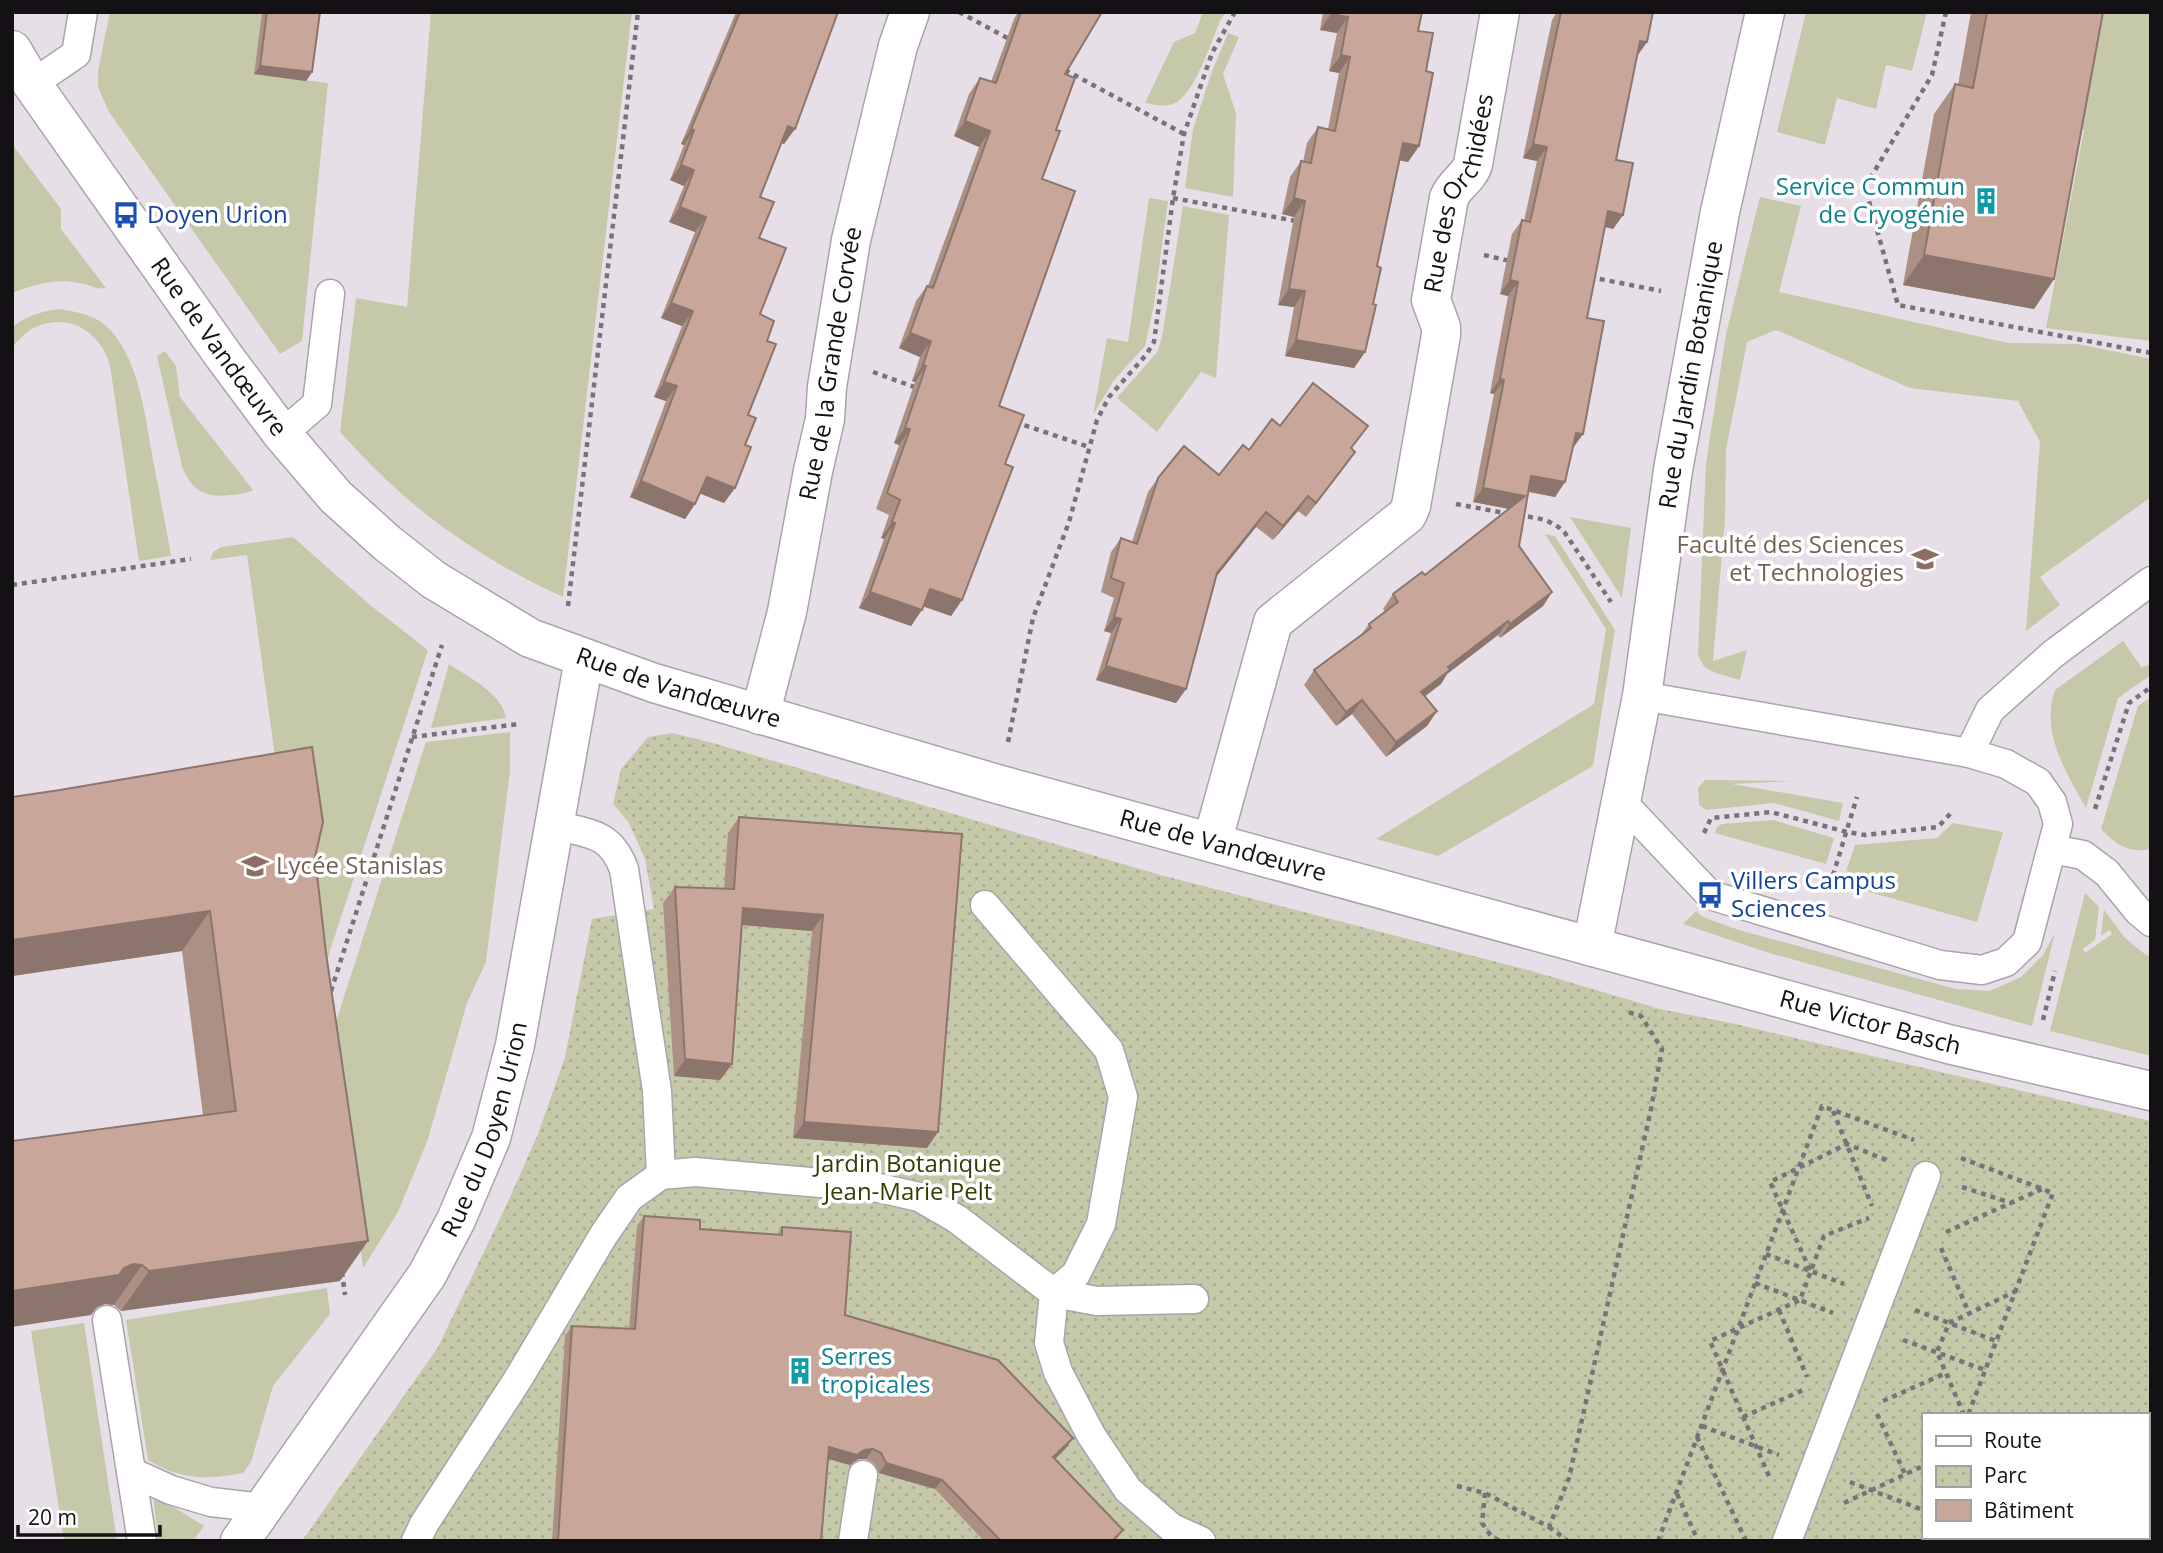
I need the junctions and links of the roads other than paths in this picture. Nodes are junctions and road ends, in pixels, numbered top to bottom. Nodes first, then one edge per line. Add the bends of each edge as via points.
1 (83, 12) edge
2 (910, 12) edge
3 (1500, 12) edge
4 (1765, 12) edge
5 (12, 50) edge
6 (32, 84) junction
7 (330, 294) dead end
8 (282, 433) junction
9 (2151, 581) edge
10 (573, 655) junction
11 (1642, 696) junction
12 (760, 715) junction
13 (1969, 753) junction
14 (1621, 801) junction
15 (555, 825) junction
16 (1212, 843) junction
17 (2052, 849) junction
18 (985, 905) dead end
19 (2151, 922) edge
20 (1592, 947) junction
21 (2151, 1091) edge
22 (662, 1175) junction
23 (1926, 1176) road end
24 (1054, 1293) junction
25 (1194, 1299) dead end
26 (107, 1320) edge
27 (131, 1472) junction
28 (863, 1475) dead end
29 (263, 1508) junction
30 (1789, 1534) edge
31 (142, 1541) edge
32 (240, 1541) edge
33 (416, 1541) edge
34 (853, 1541) edge
35 (1200, 1541) edge

1 - 6 lane via 76,54
2 - 12 street, Rue de la Grande Corvée via 851,240 825,419 787,612
3 - 16 street, Rue des Orchidées via 1473,164 1453,189 1431,300 1441,335 1408,515 1273,622
4 - 11 street, Rue du Jardin Botanique via 1720,212 1673,470
5 - 6 street, Rue de Vandœuvre
6 - 8 street, Rue de Vandœuvre
7 - 8 lane via 317,404
8 - 10 street, Rue de Vandœuvre via 336,497 434,580 530,638
9 - 13 lane via 2053,653 1990,710
10 - 12 street, Rue de Vandœuvre
10 - 15 street, Rue du Doyen Urion
11 - 13 lane
11 - 14 street, Rue du Jardin Botanique
12 - 16 street, Rue de Vandœuvre
13 - 17 lane via 2006,764 2038,782 2052,802 2058,824
14 - 17 lane via 1710,895 1940,965 1982,970 2006,962 2027,942
14 - 20 street, Rue du Jardin Botanique
15 - 22 lane via 611,843 624,869 657,1091
15 - 29 street, Rue du Doyen Urion via 506,1084 491,1138 456,1220 427,1275
16 - 20 street, Rue de Vandœuvre
17 - 19 lane via 2082,855 2109,876
18 - 24 lane via 1109,1050 1123,1097 1101,1224 1076,1274
20 - 21 street, Rue Victor Basch via 1948,1044
22 - 24 lane via 695,1171 879,1188 919,1197 957,1219
22 - 33 lane via 629,1198 603,1236
23 - 30 lane
24 - 25 lane via 1097,1300
24 - 35 lane via 1049,1343 1058,1372 1091,1435 1128,1490 1172,1528
26 - 27 lane
27 - 29 lane via 211,1502
27 - 31 lane
28 - 34 lane
29 - 32 street, Rue du Doyen Urion

